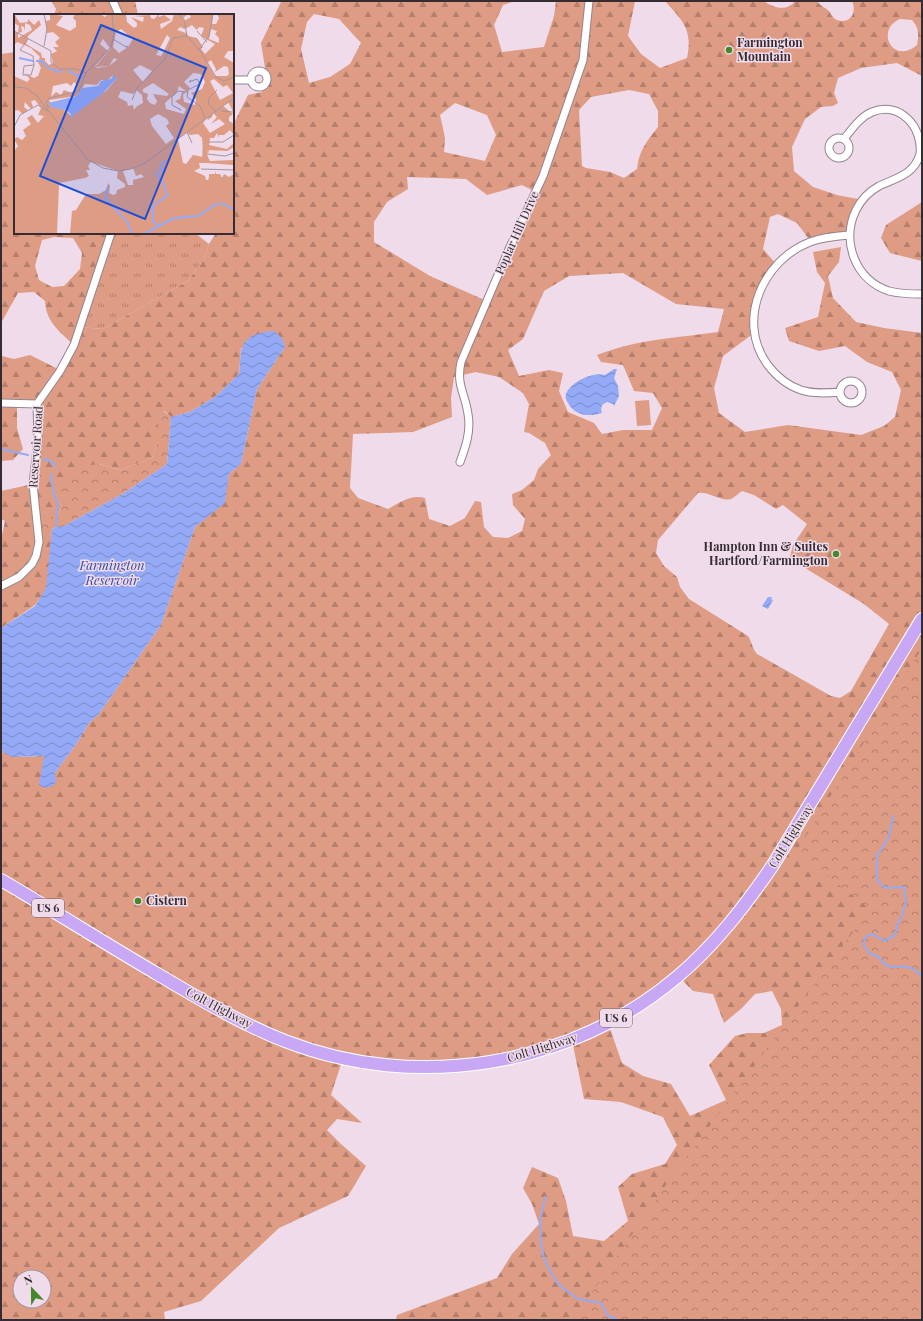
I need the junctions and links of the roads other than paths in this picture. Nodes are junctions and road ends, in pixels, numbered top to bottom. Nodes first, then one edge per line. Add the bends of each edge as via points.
1 (113, 1) edge
2 (590, 1) edge
3 (120, 14) edge
4 (234, 80) edge
5 (250, 80) dead end
6 (844, 139) dead end
7 (111, 234) edge
8 (850, 235) junction
9 (922, 294) edge
10 (840, 392) dead end
11 (1, 403) edge
12 (37, 404) junction
13 (460, 462) dead end
14 (1, 586) edge
15 (922, 619) edge
16 (1, 880) edge

1 - 3 street
2 - 13 street, Poplar Hill Drive via 583,60 543,176 461,362 459,378 469,425 468,439
4 - 5 street
6 - 8 street via 864,117 874,111 885,109 897,111 907,117 916,126 921,143 918,160 911,170 878,187 863,200 853,217
7 - 12 street, Reservoir Road via 74,345
8 - 9 street via 855,262 873,282 893,292
8 - 10 street via 811,242 799,247 779,262 758,294 753,320 760,351 779,378 802,390
11 - 12 street
12 - 14 street, Reservoir Road via 38,439 33,484 39,548 32,564 19,577
15 - 16 highway, Colt Highway / US 6 via 773,865 718,937 678,976 644,1002 589,1032 529,1054 489,1063 440,1068 406,1067 363,1062 297,1045 212,1006

